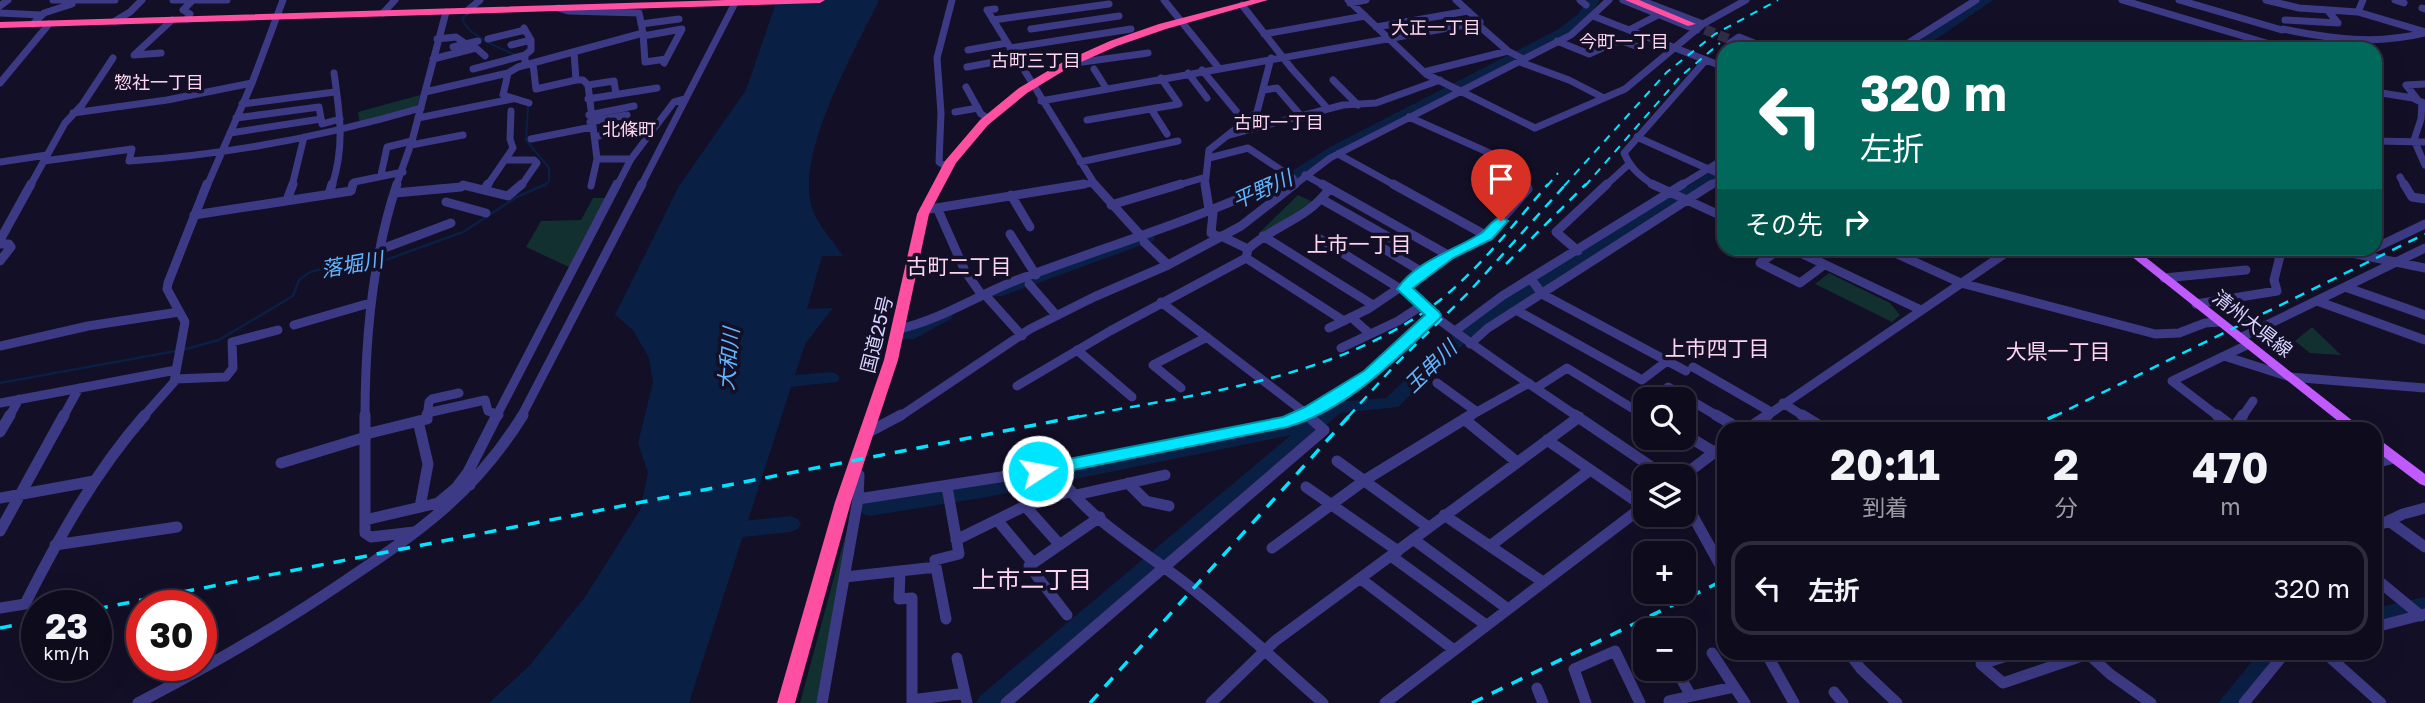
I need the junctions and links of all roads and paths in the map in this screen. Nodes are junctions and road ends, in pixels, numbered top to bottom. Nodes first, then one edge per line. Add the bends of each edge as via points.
1 (8, 0) edge
2 (54, 0) edge
3 (115, 0) edge
4 (142, 0) edge
5 (173, 0) edge
6 (227, 0) edge
7 (282, 0) edge
8 (395, 0) edge
9 (480, 0) edge
10 (820, 0) edge
11 (952, 0) edge
12 (1164, 0) edge
13 (1263, 0) edge
14 (1366, 0) edge
15 (1456, 0) edge
16 (1609, 0) edge
17 (1623, 0) edge
18 (1630, 0) edge
19 (1640, 0) edge
20 (1730, 0) edge
21 (1976, 0) edge
22 (2122, 0) edge
23 (2179, 0) edge
24 (2266, 0) edge
25 (2363, 0) edge
26 (2395, 0) edge
27 (80, 1) edge
28 (1349, 1) edge
29 (191, 2) junction
30 (738, 2) edge
31 (1108, 2) edge
32 (1742, 2) edge
33 (2188, 3) junction
34 (2288, 3) edge
35 (2404, 3) dead end
36 (1242, 5) junction
37 (0, 6) edge
38 (558, 8) junction
39 (995, 9) dead end
40 (470, 11) junction
41 (1468, 11) junction
42 (446, 12) junction
43 (2329, 12) junction
44 (2358, 12) junction
45 (0, 13) edge
46 (383, 13) junction
47 (41, 15) junction
48 (1658, 15) junction
49 (2172, 15) junction
50 (1119, 16) junction
51 (1365, 16) junction
52 (1594, 16) junction
53 (277, 17) junction
54 (187, 19) junction
55 (679, 19) dead end
56 (172, 20) junction
57 (993, 20) junction
58 (1181, 20) junction
59 (2285, 20) junction
60 (116, 21) junction
61 (2250, 21) junction
62 (1476, 23) junction
63 (33, 24) junction
64 (49, 24) junction
65 (641, 24) junction
66 (0, 25) edge
67 (1697, 26) junction
68 (1376, 27) junction
69 (1031, 29) dead end
70 (1631, 29) junction
71 (2283, 29) junction
72 (1134, 31) junction
73 (2425, 33) edge
74 (1264, 34) junction
75 (643, 35) junction
76 (2235, 35) junction
77 (2411, 37) junction
78 (437, 39) junction
79 (488, 39) dead end
80 (1389, 39) junction
81 (531, 40) junction
82 (2343, 40) joint
83 (478, 41) dead end
84 (1557, 41) junction
85 (1732, 42) edge
86 (1752, 42) edge
87 (1912, 42) edge
88 (2256, 42) edge
89 (2274, 42) edge
90 (2425, 43) edge
91 (466, 44) junction
92 (511, 45) dead end
93 (1008, 46) junction
94 (453, 47) dead end
95 (1638, 47) dead end
96 (1677, 48) junction
97 (968, 50) dead end
98 (161, 52) dead end
99 (574, 52) junction
100 (1148, 53) dead end
101 (525, 55) junction
102 (485, 56) dead end
103 (1282, 56) junction
104 (1517, 57) junction
105 (113, 58) dead end
106 (1016, 58) junction
107 (1270, 58) junction
108 (433, 59) junction
109 (1706, 60) junction
110 (529, 64) junction
111 (1068, 64) junction
112 (1717, 64) edge
113 (967, 66) dead end
114 (1218, 68) junction
115 (473, 69) dead end
116 (1094, 69) dead end
117 (1202, 70) junction
118 (1424, 72) junction
119 (334, 73) dead end
120 (508, 73) junction
121 (1188, 73) junction
122 (1164, 77) junction
123 (576, 80) junction
124 (1333, 80) dead end
125 (1440, 80) junction
126 (0, 83) edge
127 (252, 83) junction
128 (2425, 84) edge
129 (587, 85) junction
130 (1031, 85) junction
131 (966, 87) dead end
132 (657, 88) dead end
133 (1106, 88) junction
134 (1264, 90) junction
135 (335, 92) junction
136 (425, 92) junction
137 (1464, 92) junction
138 (2382, 93) edge
139 (617, 94) junction
140 (1207, 98) dead end
141 (1604, 98) junction
142 (513, 99) junction
143 (588, 99) junction
144 (685, 99) junction
145 (1041, 101) junction
146 (2421, 101) edge
147 (528, 103) dead end
148 (243, 104) junction
149 (1186, 105) dead end
150 (634, 106) dead end
151 (1358, 106) junction
152 (421, 108) junction
153 (978, 108) junction
154 (1151, 109) junction
155 (1328, 109) junction
156 (511, 111) dead end
157 (955, 112) dead end
158 (73, 113) junction
159 (627, 116) dead end
160 (1302, 117) junction
161 (1409, 117) junction
162 (236, 118) junction
163 (418, 118) junction
164 (988, 118) junction
165 (321, 119) junction
166 (341, 119) junction
167 (1087, 120) dead end
168 (591, 121) junction
169 (1246, 123) junction
170 (632, 125) dead end
171 (342, 131) junction
172 (230, 133) junction
173 (1167, 134) dead end
174 (463, 135) dead end
175 (1229, 135) junction
176 (304, 137) junction
177 (596, 137) junction
178 (1637, 137) junction
179 (531, 139) dead end
180 (2414, 140) junction
181 (1178, 141) dead end
182 (2382, 141) edge
183 (2425, 142) edge
184 (412, 143) junction
185 (222, 150) junction
186 (1338, 154) junction
187 (46, 158) junction
188 (1209, 158) junction
189 (597, 159) junction
190 (631, 159) junction
191 (505, 160) junction
192 (0, 162) edge
193 (1080, 162) junction
194 (1628, 165) junction
195 (2425, 165) edge
196 (947, 167) junction
197 (403, 172) junction
198 (1717, 173) edge
199 (1717, 174) edge
200 (1717, 174) edge
201 (381, 175) junction
202 (1206, 177) junction
203 (1298, 177) junction
204 (2400, 177) dead end
205 (1093, 183) junction
206 (464, 184) junction
207 (591, 186) dead end
208 (484, 190) junction
209 (1329, 190) junction
210 (396, 193) junction
211 (329, 194) junction
212 (1011, 195) junction
213 (1678, 196) junction
214 (2425, 199) edge
215 (287, 200) junction
216 (1323, 200) junction
217 (1111, 205) junction
218 (938, 210) junction
219 (924, 211) junction
220 (1211, 211) junction
221 (486, 213) dead end
222 (1717, 214) edge
223 (194, 215) junction
224 (452, 223) dead end
225 (2425, 223) edge
226 (1030, 228) dead end
227 (1010, 234) dead end
228 (1263, 236) junction
229 (1487, 236) junction
230 (1617, 236) junction
231 (1220, 237) junction
232 (1390, 238) dead end
233 (1143, 239) junction
234 (1320, 239) dead end
235 (0, 242) edge
236 (2382, 244) edge
237 (1381, 247) dead end
238 (2425, 248) edge
239 (379, 250) junction
240 (1578, 251) junction
241 (1247, 253) junction
242 (1448, 255) junction
243 (1770, 256) edge
244 (1806, 256) edge
245 (1902, 256) edge
246 (2001, 256) edge
247 (2136, 256) edge
248 (2280, 256) edge
249 (2367, 256) edge
250 (0, 261) edge
251 (2397, 262) junction
252 (1168, 265) junction
253 (1825, 265) junction
254 (2425, 268) edge
255 (2246, 270) dead end
256 (1422, 272) junction
257 (1036, 275) junction
258 (2164, 278) junction
259 (1961, 283) junction
260 (1029, 284) dead end
261 (1536, 286) junction
262 (2345, 287) junction
263 (1402, 289) junction
264 (984, 295) junction
265 (2317, 301) junction
266 (1161, 302) junction
267 (370, 303) junction
268 (2196, 304) junction
269 (1373, 305) junction
270 (1421, 306) junction
271 (1516, 310) junction
272 (1922, 310) junction
273 (179, 312) junction
274 (1056, 315) junction
275 (1434, 315) junction
276 (2425, 315) edge
277 (1347, 319) junction
278 (2219, 322) junction
279 (294, 325) dead end
280 (899, 328) junction
281 (1329, 328) dead end
282 (278, 330) dead end
283 (1370, 334) junction
284 (1022, 336) junction
285 (1207, 337) junction
286 (1463, 337) junction
287 (2425, 340) edge
288 (2244, 341) junction
289 (0, 346) edge
290 (1341, 348) dead end
291 (1077, 350) junction
292 (2224, 356) junction
293 (1667, 361) junction
294 (175, 374) junction
295 (2290, 377) junction
296 (1437, 383) dead end
297 (1532, 385) junction
298 (1017, 386) dead end
299 (79, 388) junction
300 (1181, 388) dead end
301 (2425, 388) edge
302 (459, 393) dead end
303 (1132, 397) dead end
304 (19, 399) junction
305 (2253, 401) dead end
306 (0, 403) edge
307 (1696, 403) edge
308 (1783, 403) junction
309 (1633, 408) edge
310 (1477, 412) junction
311 (1771, 412) junction
312 (428, 413) junction
313 (499, 415) junction
314 (1579, 417) junction
315 (1311, 418) junction
316 (1464, 419) junction
317 (418, 421) junction
318 (1728, 422) edge
319 (1757, 422) edge
320 (1814, 422) edge
321 (2226, 422) edge
322 (2238, 422) edge
323 (2348, 422) edge
324 (0, 432) edge
325 (864, 434) junction
326 (366, 435) junction
327 (1696, 439) edge
328 (1547, 440) junction
329 (1717, 448) edge
330 (2382, 449) edge
331 (1717, 450) edge
332 (2394, 458) junction
333 (1337, 461) dead end
334 (2382, 461) edge
335 (1517, 462) junction
336 (282, 463) dead end
337 (1648, 464) edge
338 (1696, 466) edge
339 (853, 470) junction
340 (1590, 470) junction
341 (1056, 472) junction
342 (1165, 475) dead end
343 (469, 478) junction
344 (1365, 480) junction
345 (94, 481) junction
346 (2425, 481) edge
347 (1128, 483) junction
348 (1306, 487) dead end
349 (947, 488) junction
350 (1073, 493) junction
351 (19, 495) junction
352 (0, 498) edge
353 (858, 499) junction
354 (1633, 499) edge
355 (1332, 504) junction
356 (1169, 506) dead end
357 (419, 507) junction
358 (1026, 507) junction
359 (2425, 508) edge
360 (1633, 514) edge
361 (1444, 515) junction
362 (1100, 517) junction
363 (365, 520) junction
364 (998, 521) junction
365 (2389, 521) junction
366 (1696, 522) edge
367 (2382, 524) edge
368 (177, 527) dead end
369 (1428, 527) junction
370 (0, 531) edge
371 (418, 531) junction
372 (1413, 539) junction
373 (956, 540) junction
374 (55, 545) junction
375 (1059, 545) junction
376 (1490, 546) junction
377 (2425, 547) edge
378 (1272, 548) dead end
379 (1394, 553) junction
380 (1717, 559) edge
381 (1159, 562) junction
382 (1033, 564) junction
383 (936, 567) junction
384 (900, 571) junction
385 (845, 577) junction
386 (1361, 579) junction
387 (1543, 582) junction
388 (2382, 584) edge
389 (0, 608) edge
390 (1508, 609) junction
391 (2418, 612) edge
392 (1067, 615) dead end
393 (946, 619) dead end
394 (2382, 624) edge
395 (1486, 625) junction
396 (1454, 650) junction
397 (1265, 652) junction
398 (1712, 653) dead end
399 (957, 658) dead end
400 (1770, 660) edge
401 (1854, 660) edge
402 (1994, 660) edge
403 (2067, 660) edge
404 (2096, 660) edge
405 (2279, 660) edge
406 (2333, 660) edge
407 (1681, 681) edge
408 (1734, 687) junction
409 (1537, 688) dead end
410 (1834, 692) dead end
411 (966, 698) edge
412 (1689, 699) edge
413 (1669, 701) dead end
414 (912, 702) edge
415 (138, 703) edge
416 (786, 703) edge
417 (822, 703) edge
418 (1006, 703) edge
419 (1211, 703) edge
420 (1323, 703) edge
421 (1385, 703) edge
422 (1543, 703) edge
423 (1586, 703) edge
424 (1640, 703) edge
425 (1745, 703) edge
426 (1794, 703) edge
427 (1843, 703) edge
428 (1897, 703) edge
429 (2151, 703) edge
430 (2244, 703) edge
431 (2381, 703) edge

1 - 37 street
2 - 27 street
3 - 27 street
4 - 60 street
5 - 29 street
6 - 29 street
7 - 53 street
8 - 46 street
9 - 40 street
10 - 30 highway
11 - 196 street via 937,63 939,162
12 - 58 street
13 - 36 highway, 国道25号
14 - 28 street
15 - 41 street
16 - 52 street
17 - 48 street
18 - 67 highway
19 - 67 street
20 - 32 street
21 - 87 street
22 - 49 street
23 - 33 street
24 - 34 street
25 - 44 street
26 - 35 street
27 - 47 street
28 - 51 street
29 - 54 street via 183,10 190,14
30 - 38 highway
30 - 144 street
31 - 50 street
31 - 57 street
32 - 67 street
33 - 49 street
33 - 61 street
34 - 43 street
34 - 59 street
36 - 58 highway, 国道25号
36 - 74 street
38 - 40 highway
38 - 65 street via 639,13
39 - 57 street via 988,10
40 - 42 highway
41 - 62 street via 1480,22
41 - 68 street
42 - 46 highway
42 - 78 street
43 - 44 street
43 - 59 street via 2338,23
44 - 73 street
45 - 47 street
46 - 53 highway
47 - 63 street
48 - 67 street
48 - 70 street
49 - 76 street
50 - 69 street
50 - 72 street
51 - 68 street
51 - 74 street
52 - 70 street
52 - 84 street
53 - 54 highway
53 - 127 street
54 - 56 highway
55 - 65 street
56 - 60 highway
56 - 98 street via 134,55
57 - 93 street
58 - 72 highway, 国道25号
58 - 114 street
59 - 71 street
60 - 64 highway
61 - 71 street
61 - 76 street
62 - 80 street
62 - 104 street
63 - 64 highway
63 - 66 highway
64 - 126 street
65 - 75 street
67 - 96 street
68 - 80 street
70 - 96 street
71 - 82 street
71 - 89 street
72 - 93 street
72 - 111 highway, 国道25号
73 - 77 street
74 - 103 street
75 - 75 street via 645,62 665,61 682,29
75 - 99 street
76 - 88 street
77 - 82 street via 2389,42
77 - 90 street
78 - 91 street via 456,37
78 - 108 street
79 - 81 street via 525,29
80 - 103 street
80 - 118 street
81 - 92 street
81 - 101 street via 531,50
83 - 91 street
84 - 95 street via 1589,54 1620,40
84 - 104 street
85 - 86 street via 1739,37
91 - 94 street
93 - 97 street
93 - 106 street
96 - 109 street
96 - 141 street via 1625,89
99 - 110 street
99 - 123 street
100 - 111 street
101 - 110 street
101 - 115 street
102 - 108 street via 476,48
103 - 107 street
103 - 155 street
104 - 118 street
104 - 137 street
104 - 141 street
105 - 158 street
106 - 113 street
106 - 130 street
107 - 114 street
107 - 134 street
108 - 136 street
109 - 112 street
109 - 178 street
110 - 120 street
110 - 123 street via 536,89
111 - 130 highway, 国道25号
114 - 117 street
116 - 133 street
117 - 121 street
117 - 169 street
118 - 125 street
119 - 135 street
120 - 136 street
120 - 142 street via 503,95
121 - 122 street
121 - 140 street
122 - 133 street
122 - 149 street
122 - 154 street via 1180,104
123 - 129 street via 583,79
124 - 151 street
125 - 137 street
125 - 151 street
127 - 148 street
127 - 158 street
128 - 146 street via 2406,85
129 - 139 street via 614,81
129 - 143 street
130 - 145 street
130 - 164 highway, 国道25号
131 - 153 street
132 - 139 street
133 - 145 street
134 - 160 street via 1277,88
134 - 169 street via 1257,112
135 - 148 street
135 - 166 street
136 - 152 street
137 - 141 street via 1534,127
137 - 161 street
138 - 146 street
139 - 143 street
142 - 147 street
142 - 163 street
143 - 168 street
144 - 190 street via 674,102
144 - 343 street via 534,396 517,425
145 - 193 street
146 - 180 street
148 - 162 street
150 - 168 street
151 - 155 street
152 - 163 street
152 - 171 street
153 - 157 street
153 - 164 street
154 - 167 street
154 - 173 street
155 - 160 street
156 - 191 street via 513,148
158 - 187 street
159 - 168 street
160 - 175 street
161 - 186 street
161 - 229 street via 1512,163 1525,178 1528,192
162 - 165 street via 318,107
162 - 172 street
163 - 184 street
164 - 196 highway, 国道25号
165 - 166 street via 322,124
165 - 172 street
166 - 171 street
168 - 177 street
168 - 179 street
169 - 175 street
170 - 177 street
171 - 176 street
171 - 211 street
172 - 185 street
174 - 184 street
175 - 188 street via 1209,150
176 - 185 street
176 - 215 street via 298,174
177 - 189 street
178 - 194 street via 1625,153
178 - 198 street
180 - 182 street
180 - 183 street
180 - 195 street
181 - 193 street
184 - 197 street
184 - 201 street via 387,147
185 - 187 street via 129,161 132,149
185 - 223 street
186 - 203 street
186 - 229 street
187 - 192 street
187 - 235 street
188 - 202 street
188 - 203 street via 1248,148
189 - 190 street
189 - 207 street
190 - 313 street
191 - 208 street
191 - 208 street via 537,163 517,194 507,197
193 - 205 street
194 - 213 street via 1643,180
194 - 240 street via 1556,232
196 - 219 highway, 国道25号
197 - 201 street
197 - 210 street
199 - 213 street
200 - 213 street
201 - 211 street via 354,182 351,191
202 - 217 street
202 - 220 street via 1206,204
203 - 209 street
203 - 220 street
203 - 231 street via 1255,216
204 - 214 street via 2412,197
205 - 212 street
205 - 217 street
206 - 208 street
206 - 210 street
206 - 221 street via 443,204
209 - 216 street
209 - 242 street
210 - 239 street
211 - 215 street
212 - 218 street
212 - 226 street
213 - 222 street
213 - 230 street
213 - 230 street
215 - 223 street
216 - 228 street via 1300,220
216 - 232 street
217 - 233 street
218 - 219 street
218 - 264 street via 965,271
219 - 280 highway, 国道25号
220 - 231 street via 1212,233
220 - 233 street
223 - 273 street via 167,289
224 - 239 street via 424,228
225 - 236 street
227 - 257 street
228 - 241 street
228 - 269 street
229 - 242 street
230 - 240 street
230 - 261 street
231 - 241 street
231 - 252 street
233 - 252 street
233 - 257 street
234 - 263 street
235 - 250 street via 11,247
237 - 256 street
238 - 251 street
239 - 267 street
240 - 261 street
241 - 266 street
241 - 277 street
242 - 256 street
243 - 253 street via 1760,263 1800,283
244 - 253 street
245 - 259 street
246 - 259 street
247 - 258 main road, 清州大県線
248 - 268 street via 2274,280 2277,291
249 - 251 street
251 - 254 street
251 - 262 street
252 - 274 street
253 - 272 street
255 - 258 street
256 - 263 street
257 - 264 street
258 - 268 main road, 清州大県線
259 - 272 street
259 - 278 street via 2155,334
260 - 274 street
261 - 271 street
261 - 286 street via 1472,316
261 - 293 street
262 - 265 street
262 - 276 street
263 - 269 street
263 - 270 street
264 - 280 street
264 - 284 street
265 - 287 street
265 - 288 street
266 - 285 street
266 - 291 street
267 - 279 street
267 - 326 street
268 - 278 main road, 清州大県線
269 - 277 street
270 - 275 street
270 - 283 street
271 - 286 street
271 - 293 street via 1642,380
272 - 308 street
273 - 289 street
273 - 294 street via 185,322
274 - 284 street
275 - 286 street
275 - 315 street via 1370,374
277 - 281 street
277 - 283 street
278 - 288 main road, 清州大県線
280 - 325 highway, 国道25号
282 - 294 street via 232,342 233,368 226,377
283 - 290 street
284 - 325 street via 888,424
285 - 300 street via 1153,365
285 - 315 street
286 - 297 street
288 - 292 street
288 - 295 main road, 清州大県線
291 - 298 street
291 - 303 street
292 - 295 street
292 - 321 street via 2172,381
293 - 311 street
294 - 299 street
294 - 345 street
295 - 301 street
295 - 323 main road, 清州大県線
296 - 310 street
297 - 309 street via 1567,368
297 - 310 street
297 - 314 street
299 - 304 street
299 - 351 street
302 - 312 street via 432,399
304 - 306 street
304 - 324 street
305 - 322 street
307 - 318 street
308 - 311 street
308 - 320 street
310 - 316 street
311 - 319 street
312 - 313 street via 485,401 488,411
312 - 317 street via 427,419
313 - 343 street
314 - 328 street
314 - 337 street
315 - 341 street
315 - 381 street via 1324,430
316 - 335 street
316 - 344 street
317 - 326 street
317 - 357 street via 428,464
325 - 339 highway, 国道25号
326 - 336 street
326 - 363 street
327 - 329 street
328 - 335 street
328 - 340 street
330 - 332 main road
331 - 338 street
332 - 334 street
332 - 346 main road
333 - 344 street
335 - 361 street
339 - 353 street via 859,475
339 - 416 highway, 国道25号
340 - 354 street
340 - 376 street
341 - 349 street
341 - 350 street
342 - 347 street
343 - 357 street via 446,498
343 - 371 street
344 - 355 street
344 - 369 street
345 - 351 street
345 - 374 street
347 - 350 street
347 - 356 street via 1146,501
348 - 355 street
349 - 353 street
349 - 373 street
350 - 358 street
350 - 362 street
351 - 352 street
351 - 370 street
353 - 385 street
355 - 378 street
355 - 379 street
357 - 363 street
358 - 364 street
358 - 375 street
359 - 365 street
360 - 387 street
361 - 369 street
361 - 376 street
362 - 375 street
362 - 381 street
363 - 371 street via 365,533 371,537
364 - 373 street
364 - 382 street
365 - 367 street
365 - 377 street
366 - 380 street
368 - 374 street
369 - 372 street
371 - 415 street via 329,592
372 - 379 street
372 - 390 street
373 - 383 street via 959,554 935,560
374 - 389 street via 25,604
375 - 382 street
376 - 387 street
379 - 386 street
379 - 395 street
381 - 397 street
381 - 418 street
382 - 392 street via 1029,566
383 - 384 street
383 - 393 street
384 - 385 street
384 - 414 street via 899,599 912,598
385 - 417 street
386 - 396 street
386 - 397 street
387 - 390 street
388 - 391 street
390 - 395 street
391 - 394 street
395 - 396 street
396 - 421 street
397 - 419 street
397 - 420 street
398 - 408 street
399 - 411 street
400 - 426 street
401 - 428 street
402 - 403 street via 1981,664 2003,683
404 - 429 street
405 - 430 street
406 - 431 street
407 - 412 street
408 - 412 street
408 - 425 street
409 - 422 street
410 - 427 street
411 - 414 street
412 - 413 street
423 - 424 street via 1574,670 1615,651

